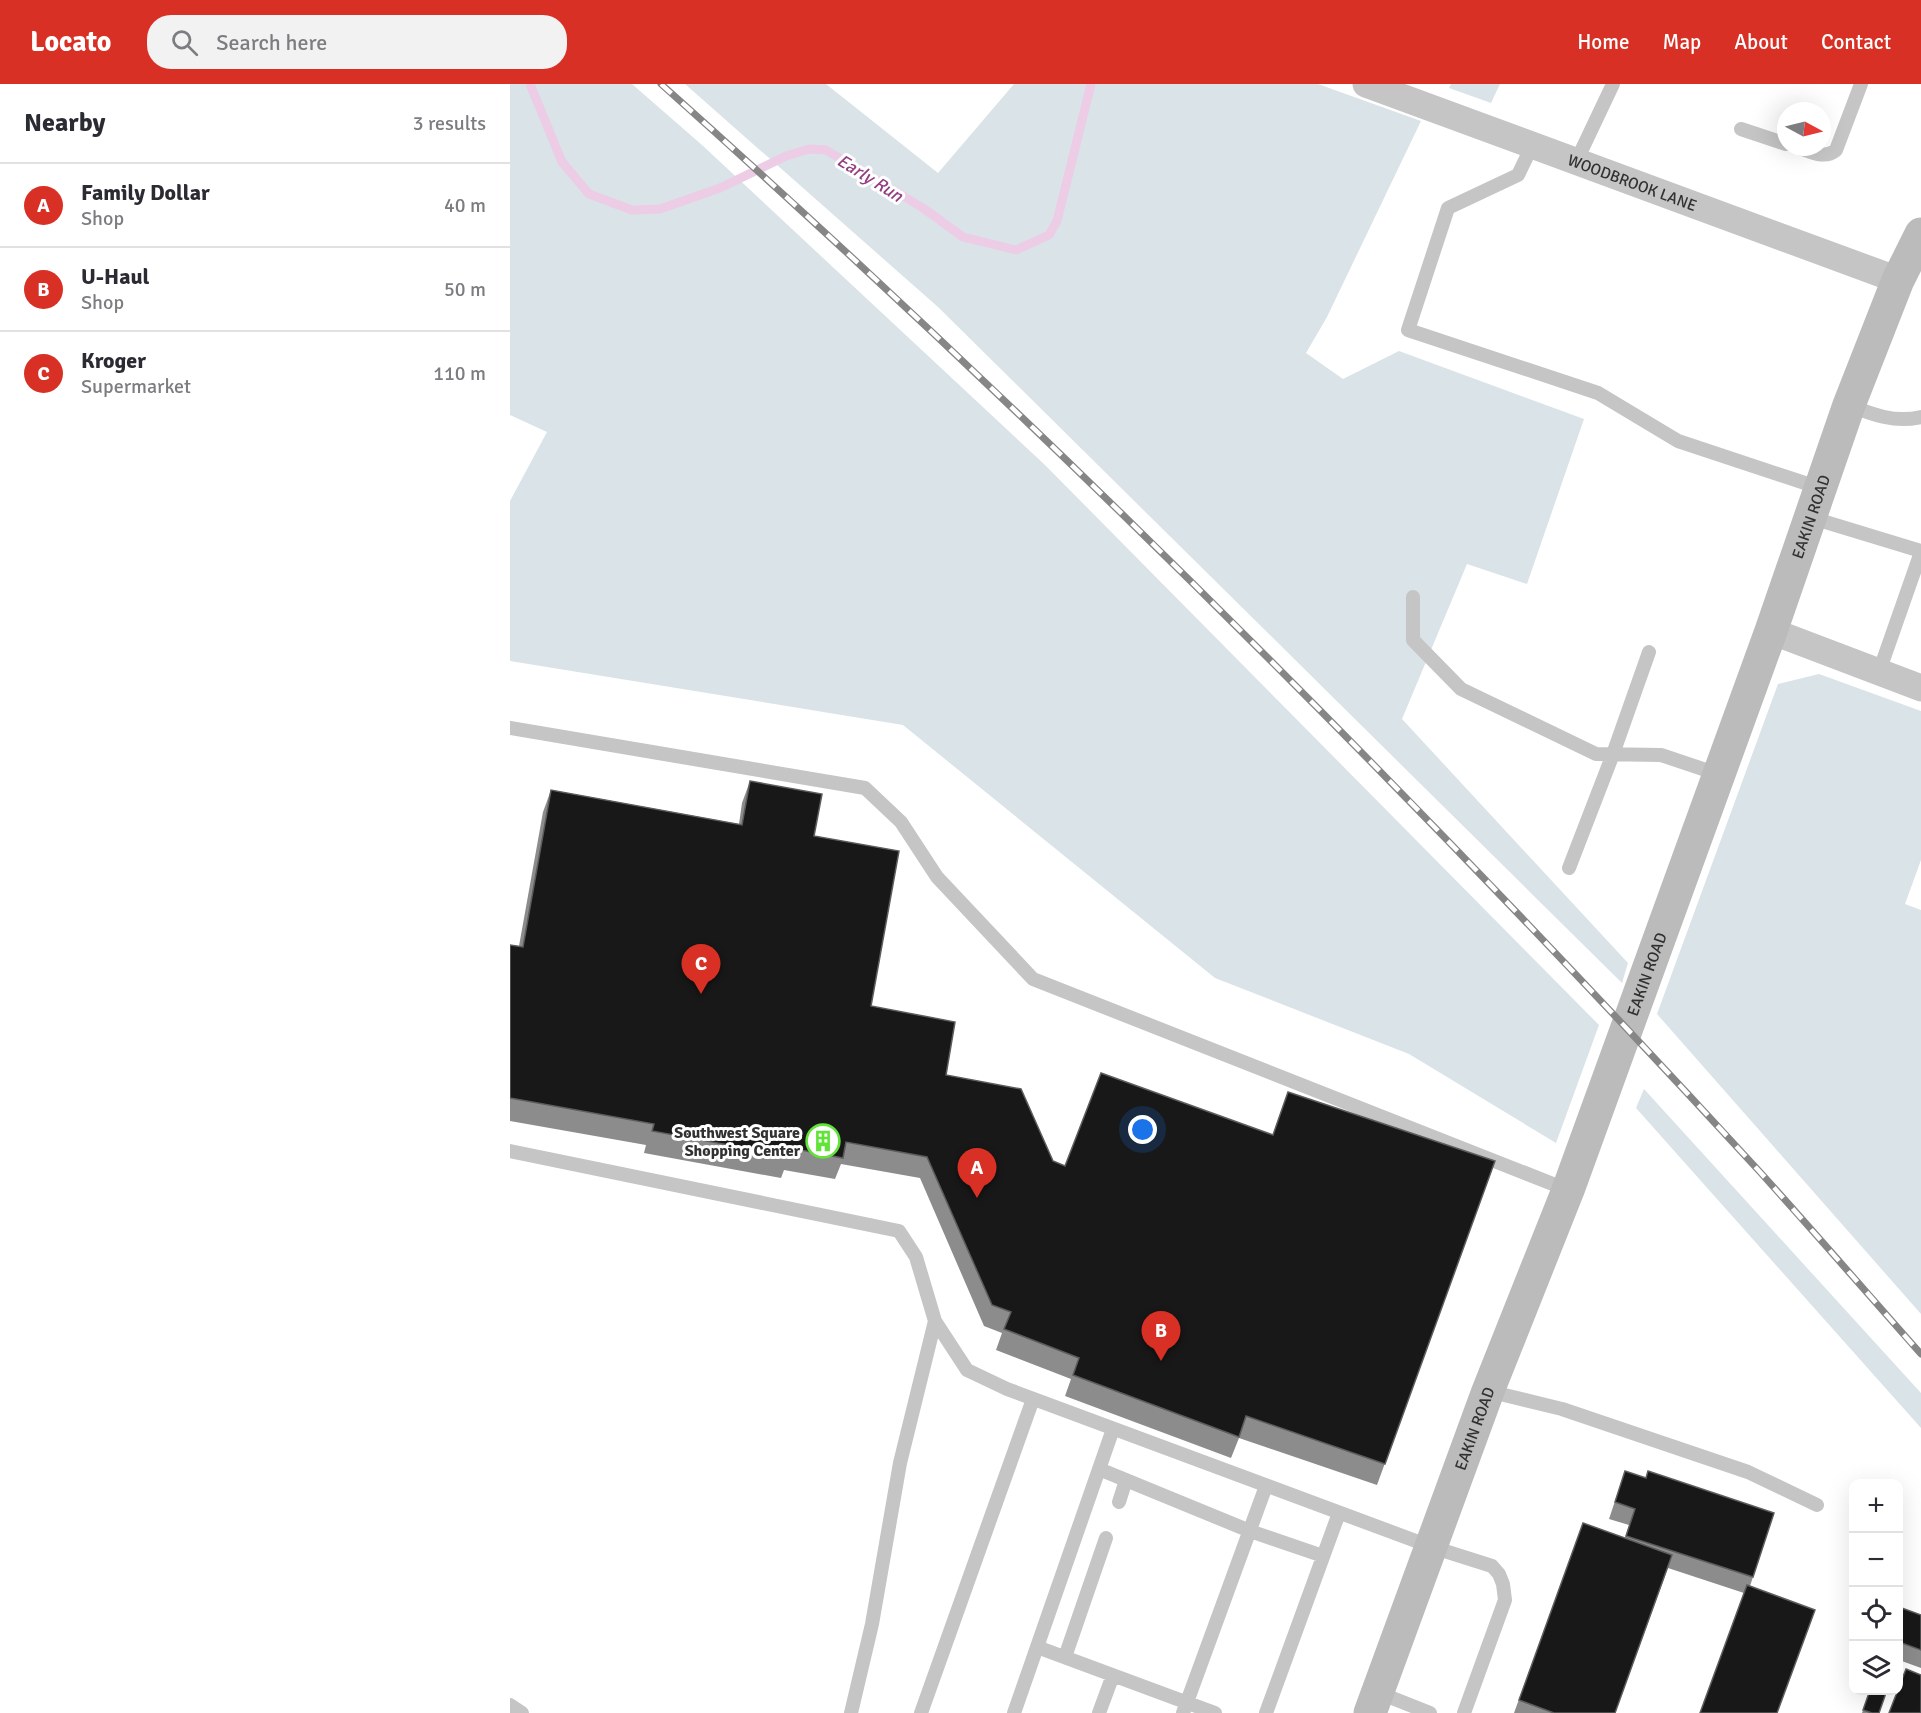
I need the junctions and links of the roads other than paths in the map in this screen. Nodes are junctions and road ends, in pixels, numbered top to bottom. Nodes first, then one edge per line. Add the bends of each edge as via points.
1 (1366, 84) edge
2 (1612, 84) edge
3 (1861, 84) edge
4 (1741, 129) dead end
5 (1777, 141) edge
6 (1532, 146) junction
7 (1831, 154) edge
8 (1576, 162) junction
9 (1921, 234) edge
10 (1898, 280) junction
11 (1849, 405) junction
12 (1921, 417) edge
13 (1814, 502) junction
14 (1921, 551) edge
15 (1413, 597) dead end
16 (1771, 631) junction
17 (1649, 652) dead end
18 (1879, 672) junction
19 (1921, 688) edge
20 (510, 728) edge
21 (1613, 754) junction
22 (1718, 774) junction
23 (1569, 868) dead end
24 (510, 1151) edge
25 (1568, 1190) junction
26 (935, 1322) junction
27 (1488, 1390) junction
28 (1033, 1399) junction
29 (1113, 1429) junction
30 (1099, 1469) junction
31 (1126, 1480) junction
32 (1266, 1486) junction
33 (1119, 1502) dead end
34 (1817, 1505) dead end
35 (1339, 1513) junction
36 (1250, 1531) junction
37 (1106, 1538) dead end
38 (1432, 1547) junction
39 (1323, 1556) junction
40 (1037, 1647) junction
41 (1065, 1657) junction
42 (1113, 1675) junction
43 (1373, 1702) edge
44 (510, 1705) edge
45 (1185, 1708) edge
46 (522, 1713) edge
47 (851, 1713) edge
48 (921, 1713) edge
49 (1014, 1713) edge
50 (1099, 1713) edge
51 (1215, 1713) edge
52 (1266, 1713) edge
53 (1430, 1713) edge
54 (1464, 1713) edge

1 - 6 street, WOODBROOK LANE
2 - 8 lane
3 - 7 lane via 1836,150
4 - 5 lane
6 - 8 street, WOODBROOK LANE
6 - 13 lane via 1518,175 1448,208 1408,330 1598,393 1678,441
8 - 10 street, WOODBROOK LANE
9 - 10 street, EAKIN ROAD
10 - 11 street, EAKIN ROAD
11 - 12 lane via 1891,419
11 - 13 street, EAKIN ROAD
13 - 14 lane
13 - 16 street, EAKIN ROAD
14 - 18 lane
15 - 21 lane via 1413,640 1461,689 1596,754
16 - 18 street
16 - 22 street, EAKIN ROAD
17 - 21 lane
18 - 19 street
20 - 25 lane via 865,788 902,822 938,877 1033,979
21 - 22 lane via 1661,755
21 - 23 lane
22 - 25 street, EAKIN ROAD
24 - 26 lane via 899,1231 916,1257
25 - 27 street, EAKIN ROAD
26 - 28 lane via 967,1370
26 - 47 lane via 900,1463 872,1624
27 - 34 lane via 1562,1410 1748,1472
27 - 38 street, EAKIN ROAD
28 - 29 lane
28 - 48 lane
29 - 30 lane
29 - 32 lane
30 - 31 lane
30 - 40 lane
31 - 33 lane
31 - 36 lane
32 - 35 lane
32 - 36 lane
35 - 38 lane
35 - 39 lane
36 - 39 lane
36 - 45 lane
37 - 41 lane
38 - 43 street, EAKIN ROAD
38 - 54 lane via 1492,1566 1503,1584 1505,1600
39 - 52 lane
40 - 41 lane
40 - 49 lane
41 - 42 lane
42 - 45 lane
42 - 50 lane
43 - 53 lane
44 - 46 lane
45 - 51 lane

